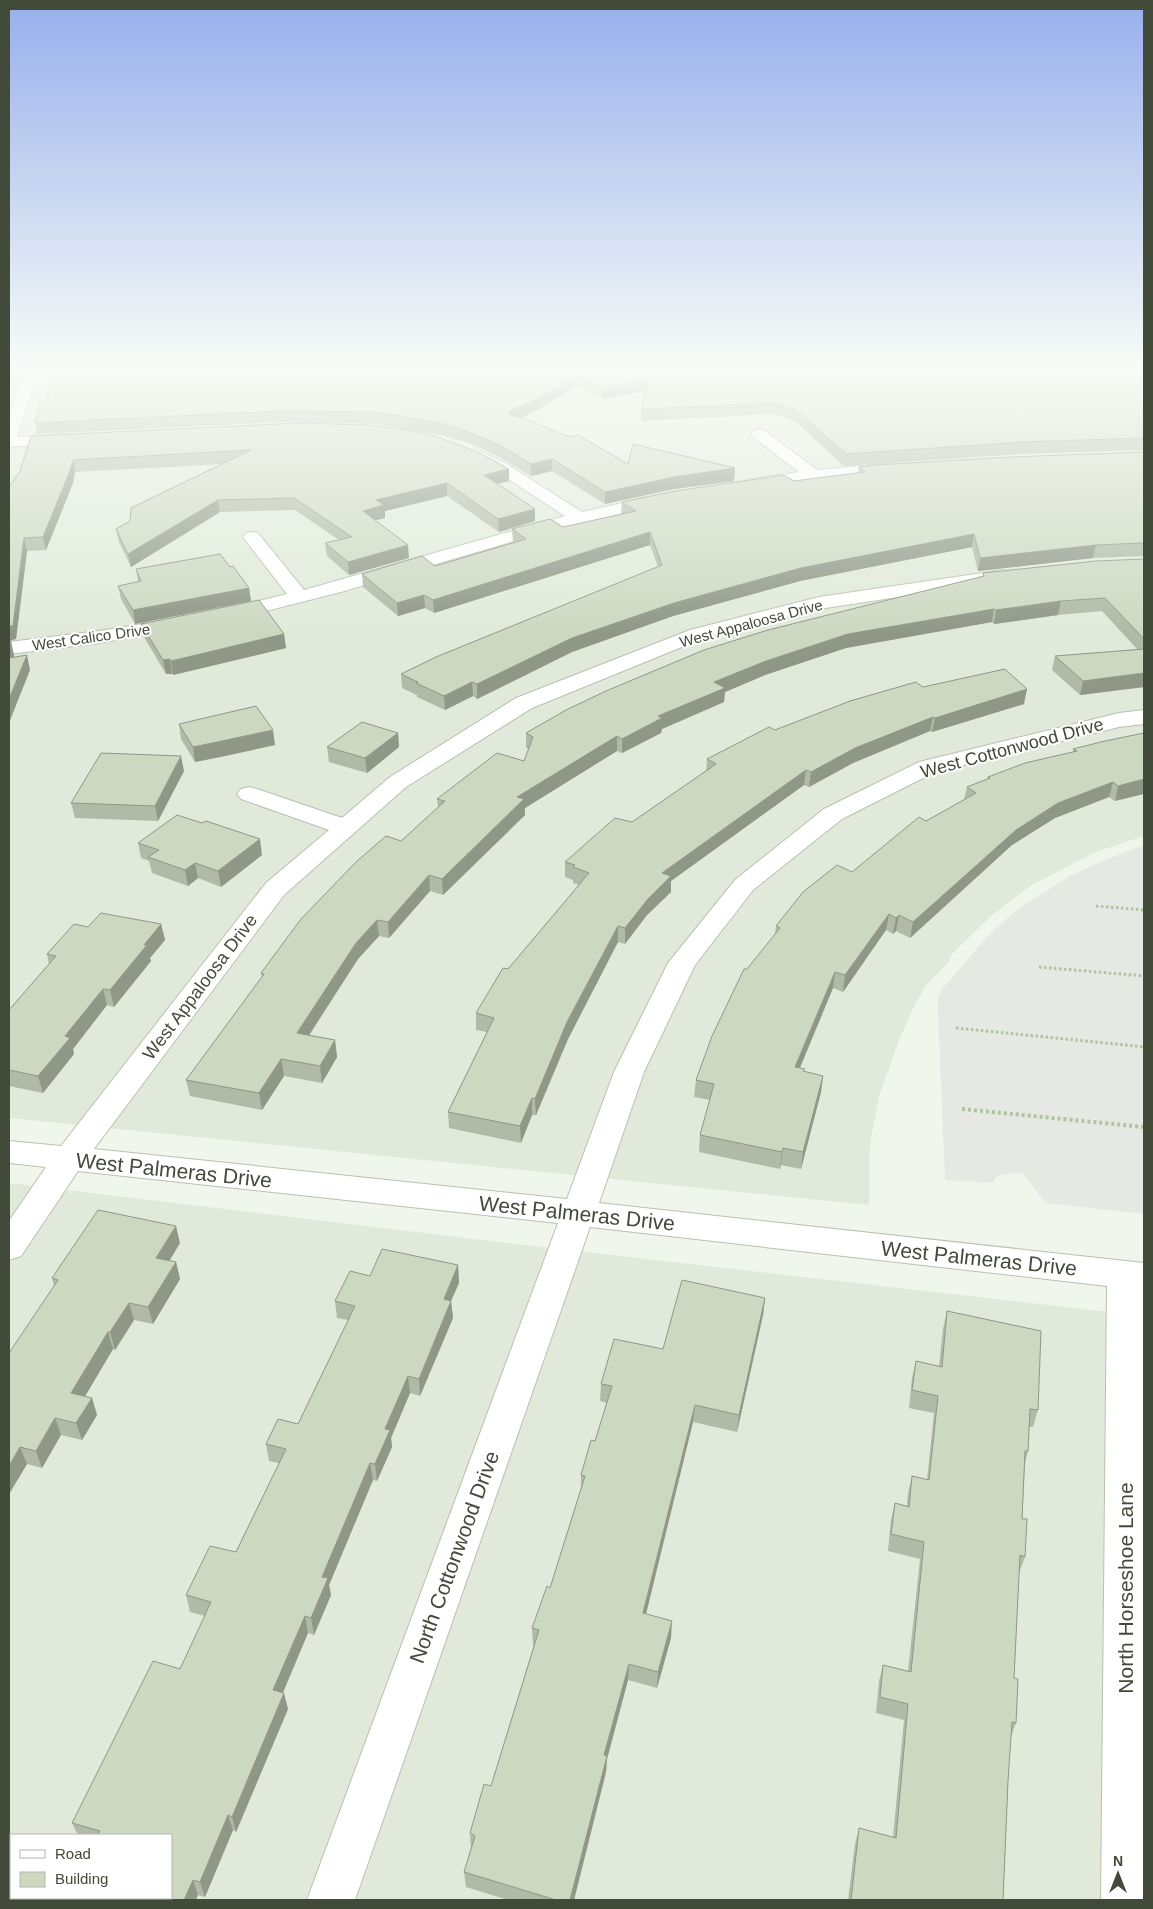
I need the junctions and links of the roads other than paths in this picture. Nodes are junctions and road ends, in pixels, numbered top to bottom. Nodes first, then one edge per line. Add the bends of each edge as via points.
1 (478, 456) edge
2 (788, 456) edge
3 (918, 466) edge
4 (812, 475) junction
5 (735, 487) edge
6 (677, 496) edge
7 (578, 517) junction
8 (252, 537) dead end
9 (1026, 573) edge
10 (299, 598) junction
11 (9, 648) edge
12 (1144, 717) edge
13 (250, 794) dead end
14 (345, 828) junction
15 (9, 1152) edge
16 (69, 1159) junction
17 (578, 1213) junction
18 (9, 1247) edge
19 (1134, 1276) edge
20 (330, 1900) edge
21 (1126, 1900) edge

1 - 7 street
2 - 4 street
3 - 4 street
4 - 5 street
6 - 7 street, West Calico Drive
7 - 10 street, West Calico Drive
8 - 10 street
9 - 14 street, West Appaloosa Drive via 819,603 697,634 524,703 398,782
10 - 11 street, West Calico Drive via 204,620
12 - 17 street, West Cottonwood Drive via 1119,720 927,767 833,814 744,885 682,963 629,1072
13 - 14 street
14 - 16 street, West Appaloosa Drive via 275,889
15 - 16 street, West Palmeras Drive
16 - 17 street, West Palmeras Drive
16 - 18 street, West Appaloosa Drive
17 - 19 street, West Palmeras Drive
17 - 20 street, North Cottonwood Drive
19 - 21 street, North Horseshoe Lane

